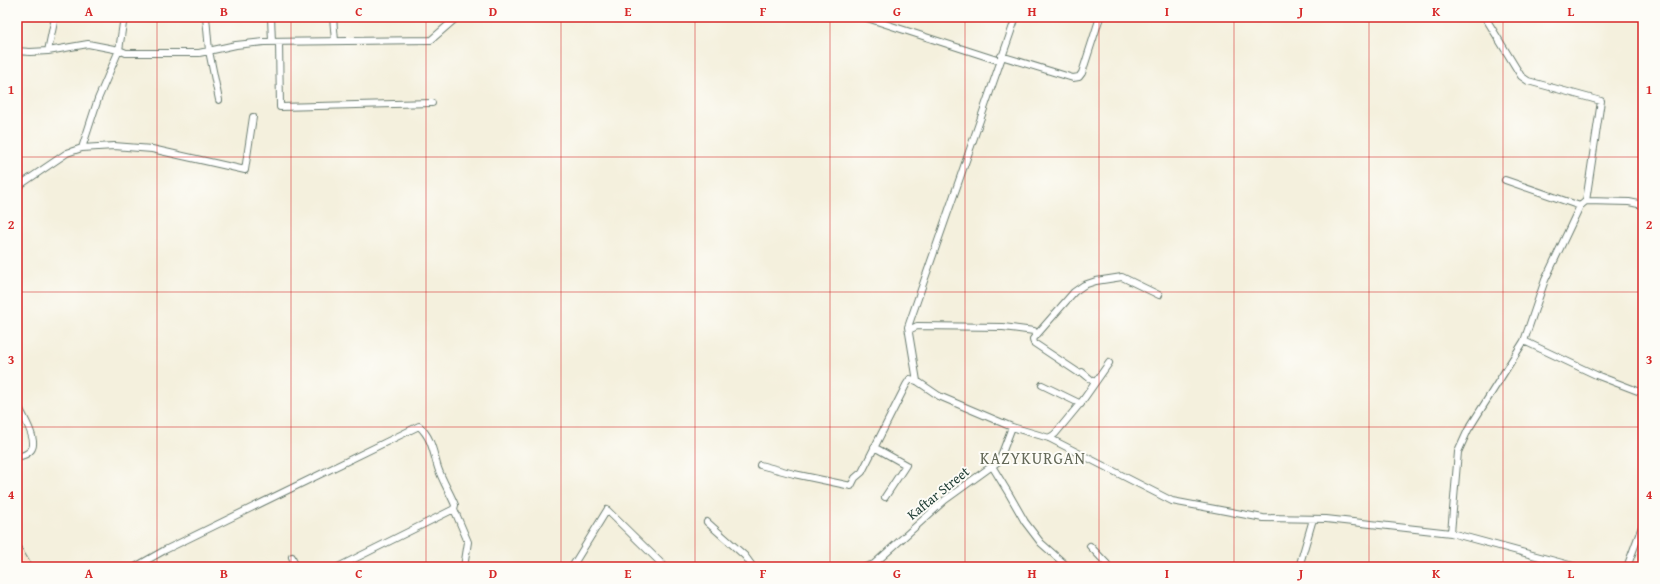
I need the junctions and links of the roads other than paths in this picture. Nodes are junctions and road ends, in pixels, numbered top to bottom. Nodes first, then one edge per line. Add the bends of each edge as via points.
1 (56, 17) edge
2 (124, 17) edge
3 (206, 17) edge
4 (271, 17) edge
5 (334, 17) edge
6 (455, 17) edge
7 (1016, 17) edge
8 (1100, 17) edge
9 (1485, 17) edge
10 (868, 18) dead end
11 (334, 41) junction
12 (272, 42) junction
13 (279, 42) junction
14 (17, 50) edge
15 (119, 50) junction
16 (48, 51) junction
17 (209, 51) junction
18 (1001, 59) junction
19 (219, 100) dead end
20 (432, 103) dead end
21 (253, 117) dead end
22 (82, 148) junction
23 (1505, 180) dead end
24 (17, 188) edge
25 (1586, 201) junction
26 (1643, 205) edge
27 (1580, 206) junction
28 (1159, 295) dead end
29 (909, 330) junction
30 (1036, 336) junction
31 (1524, 341) junction
32 (1109, 363) dead end
33 (917, 381) junction
34 (1095, 383) junction
35 (1042, 385) dead end
36 (1643, 393) edge
37 (17, 404) edge
38 (1081, 404) junction
39 (1012, 427) junction
40 (1049, 438) junction
41 (874, 448) junction
42 (17, 458) edge
43 (760, 465) dead end
44 (992, 466) junction
45 (885, 497) dead end
46 (454, 509) junction
47 (1313, 519) junction
48 (707, 522) dead end
49 (1643, 524) edge
50 (1451, 533) junction
51 (1090, 546) dead end
52 (17, 550) edge
53 (292, 557) dead end
54 (877, 565) edge
55 (27, 567) edge
56 (135, 567) edge
57 (296, 567) edge
58 (338, 567) edge
59 (464, 567) edge
60 (572, 567) edge
61 (665, 567) edge
62 (753, 567) edge
63 (865, 567) edge
64 (1068, 567) edge
65 (1106, 567) edge
66 (1299, 567) edge
67 (1577, 567) edge
68 (1627, 567) edge

1 - 16 street
2 - 15 street
3 - 17 street
4 - 12 street
5 - 11 street
6 - 11 street via 431,40
7 - 18 street
8 - 18 street via 1079,77 1073,78
9 - 25 street via 1521,76 1528,81 1602,101
10 - 18 street
11 - 13 street
12 - 13 street
12 - 17 street via 236,45
13 - 20 street via 280,107
14 - 16 street
15 - 16 street via 88,44
15 - 17 street via 126,53 153,54
15 - 22 street via 98,99
17 - 19 street
18 - 29 street
21 - 22 street via 245,170 152,149 114,146
22 - 24 street via 67,153
23 - 27 street
25 - 26 street via 1629,202
25 - 27 street
27 - 31 street via 1546,280
28 - 30 street via 1122,277 1096,281 1074,292
29 - 30 street via 917,326 1003,327 1034,331
29 - 33 street
30 - 34 street via 1033,339 1034,343 1079,373 1082,372
31 - 36 street via 1596,375
31 - 50 street via 1468,430 1458,452
32 - 34 street
33 - 39 street via 939,396
33 - 41 street via 910,380 906,385
34 - 38 street
35 - 38 street
37 - 42 street via 34,442 27,454
38 - 40 street
39 - 40 street
39 - 44 street, Kaftar Street via 999,461
40 - 47 street via 1172,501 1263,518
41 - 43 street via 862,472 851,486
41 - 45 street via 906,465
44 - 54 street, Kaftar Street via 945,500
44 - 64 street via 1025,522 1041,543
46 - 56 street via 455,505 438,469 434,451 425,432 419,426
46 - 58 street
46 - 59 street via 468,542
47 - 50 street
47 - 66 street
48 - 62 street via 745,556
49 - 68 street
50 - 67 street
51 - 65 street via 1107,564
52 - 55 main road
53 - 57 street
54 - 63 street, Kaftar Street
60 - 61 street via 607,510

